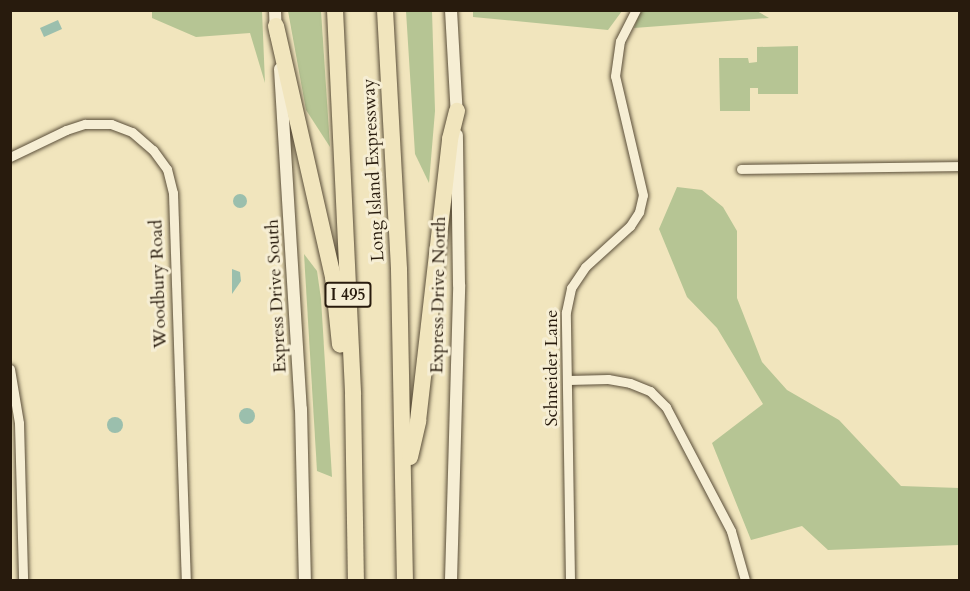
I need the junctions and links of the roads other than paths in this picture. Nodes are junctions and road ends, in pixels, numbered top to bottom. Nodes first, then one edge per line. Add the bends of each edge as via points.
1 (334, 10) edge
2 (385, 10) edge
3 (451, 10) edge
4 (636, 10) edge
5 (275, 18) edge
6 (457, 111) junction
7 (10, 157) edge
8 (960, 166) edge
9 (741, 169) dead end
10 (10, 369) edge
11 (568, 380) junction
12 (353, 395) junction
13 (405, 481) junction
14 (15, 484) edge
15 (23, 580) edge
16 (186, 580) edge
17 (305, 580) edge
18 (356, 580) edge
19 (405, 580) edge
20 (451, 580) edge
21 (570, 580) edge
22 (745, 580) edge

1 - 12 highway, Long Island Expressway / I 495
2 - 13 highway, Long Island Expressway / I 495 via 393,127
3 - 6 main road, Express Drive North
4 - 11 street, Schneider Lane via 620,41 616,61 622,114 643,195 630,226 585,267 571,288 566,312
5 - 12 highway via 333,277 340,348
5 - 17 main road, Express Drive South via 297,326
6 - 13 highway via 450,139 418,421
6 - 20 main road, Express Drive North via 459,285
7 - 16 street, Woodbury Road via 66,130 85,124 111,124 132,132 167,169 173,193
8 - 9 street
10 - 14 street via 20,423
11 - 21 street, Schneider Lane
11 - 22 street via 630,382 650,391 666,407 731,531
12 - 18 highway, Long Island Expressway / I 495
13 - 19 highway, Long Island Expressway / I 495
14 - 15 street

